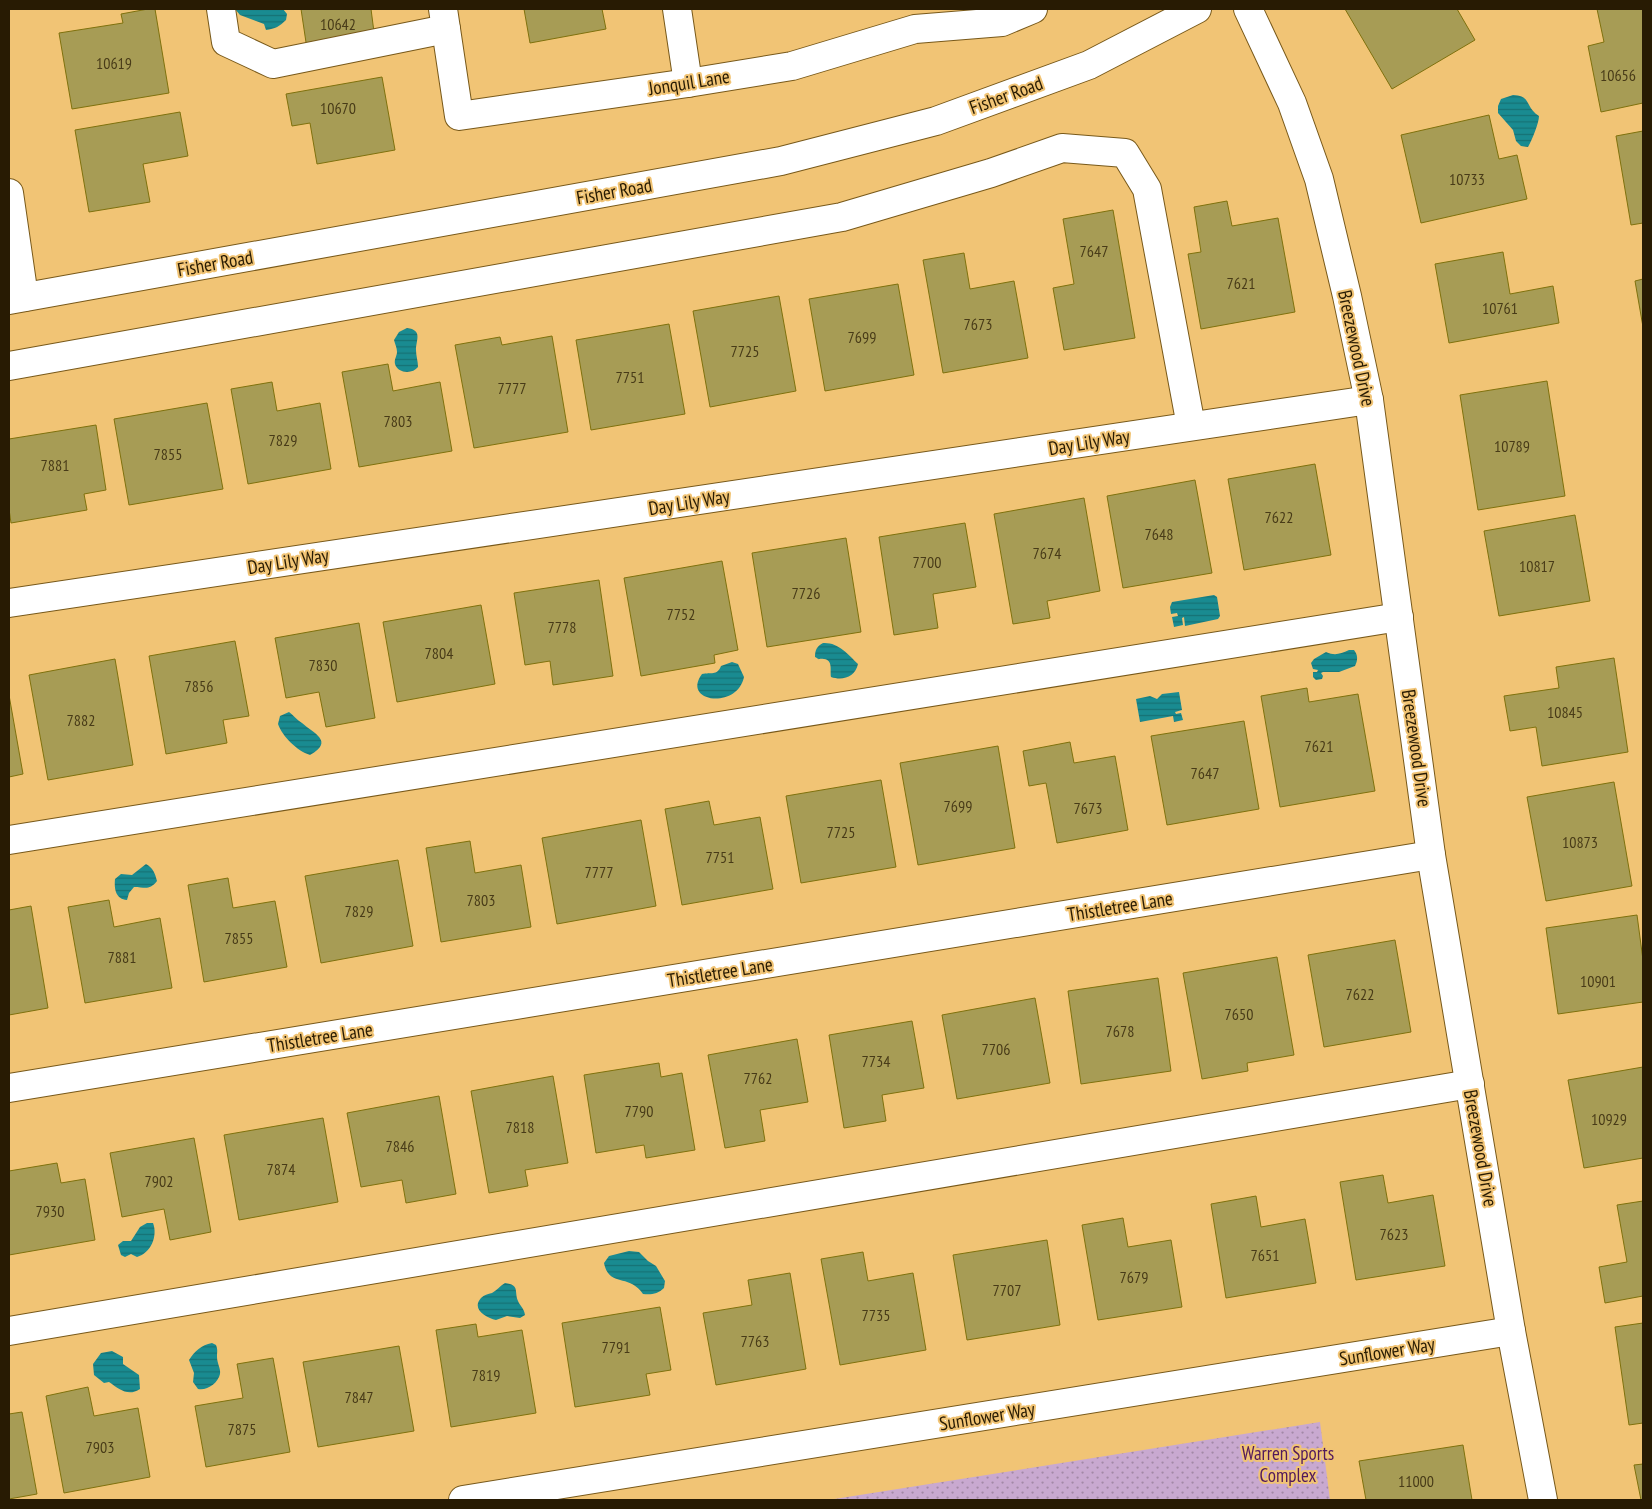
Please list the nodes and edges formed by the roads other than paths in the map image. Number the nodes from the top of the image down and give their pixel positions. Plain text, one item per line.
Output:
1 (220, 9) edge
2 (677, 9) edge
3 (1033, 9) edge
4 (1197, 9) edge
5 (1248, 9) edge
6 (444, 19) edge
7 (914, 19) edge
8 (688, 83) junction
9 (9, 193) edge
10 (17, 298) edge
11 (9, 366) edge
12 (1369, 400) junction
13 (1191, 426) junction
14 (9, 603) edge
15 (1399, 617) junction
16 (9, 840) edge
17 (1431, 855) junction
18 (1470, 1084) junction
19 (9, 1088) edge
20 (9, 1330) edge
21 (1512, 1331) junction
22 (463, 1500) edge
23 (1543, 1500) edge

1 - 6 street
2 - 8 street
3 - 7 street, Jonquil Lane
4 - 10 street, Fisher Road
5 - 12 street, Breezewood Drive
6 - 8 street, Jonquil Lane
7 - 8 street, Jonquil Lane
9 - 10 street
11 - 13 street
12 - 13 street, Day Lily Way
12 - 15 street, Breezewood Drive
13 - 14 street, Day Lily Way
15 - 16 street
15 - 17 street, Breezewood Drive
17 - 18 street, Breezewood Drive
17 - 19 street, Thistletree Lane
18 - 20 street
18 - 21 street, Breezewood Drive
21 - 22 street, Sunflower Way
21 - 23 street, Breezewood Drive

